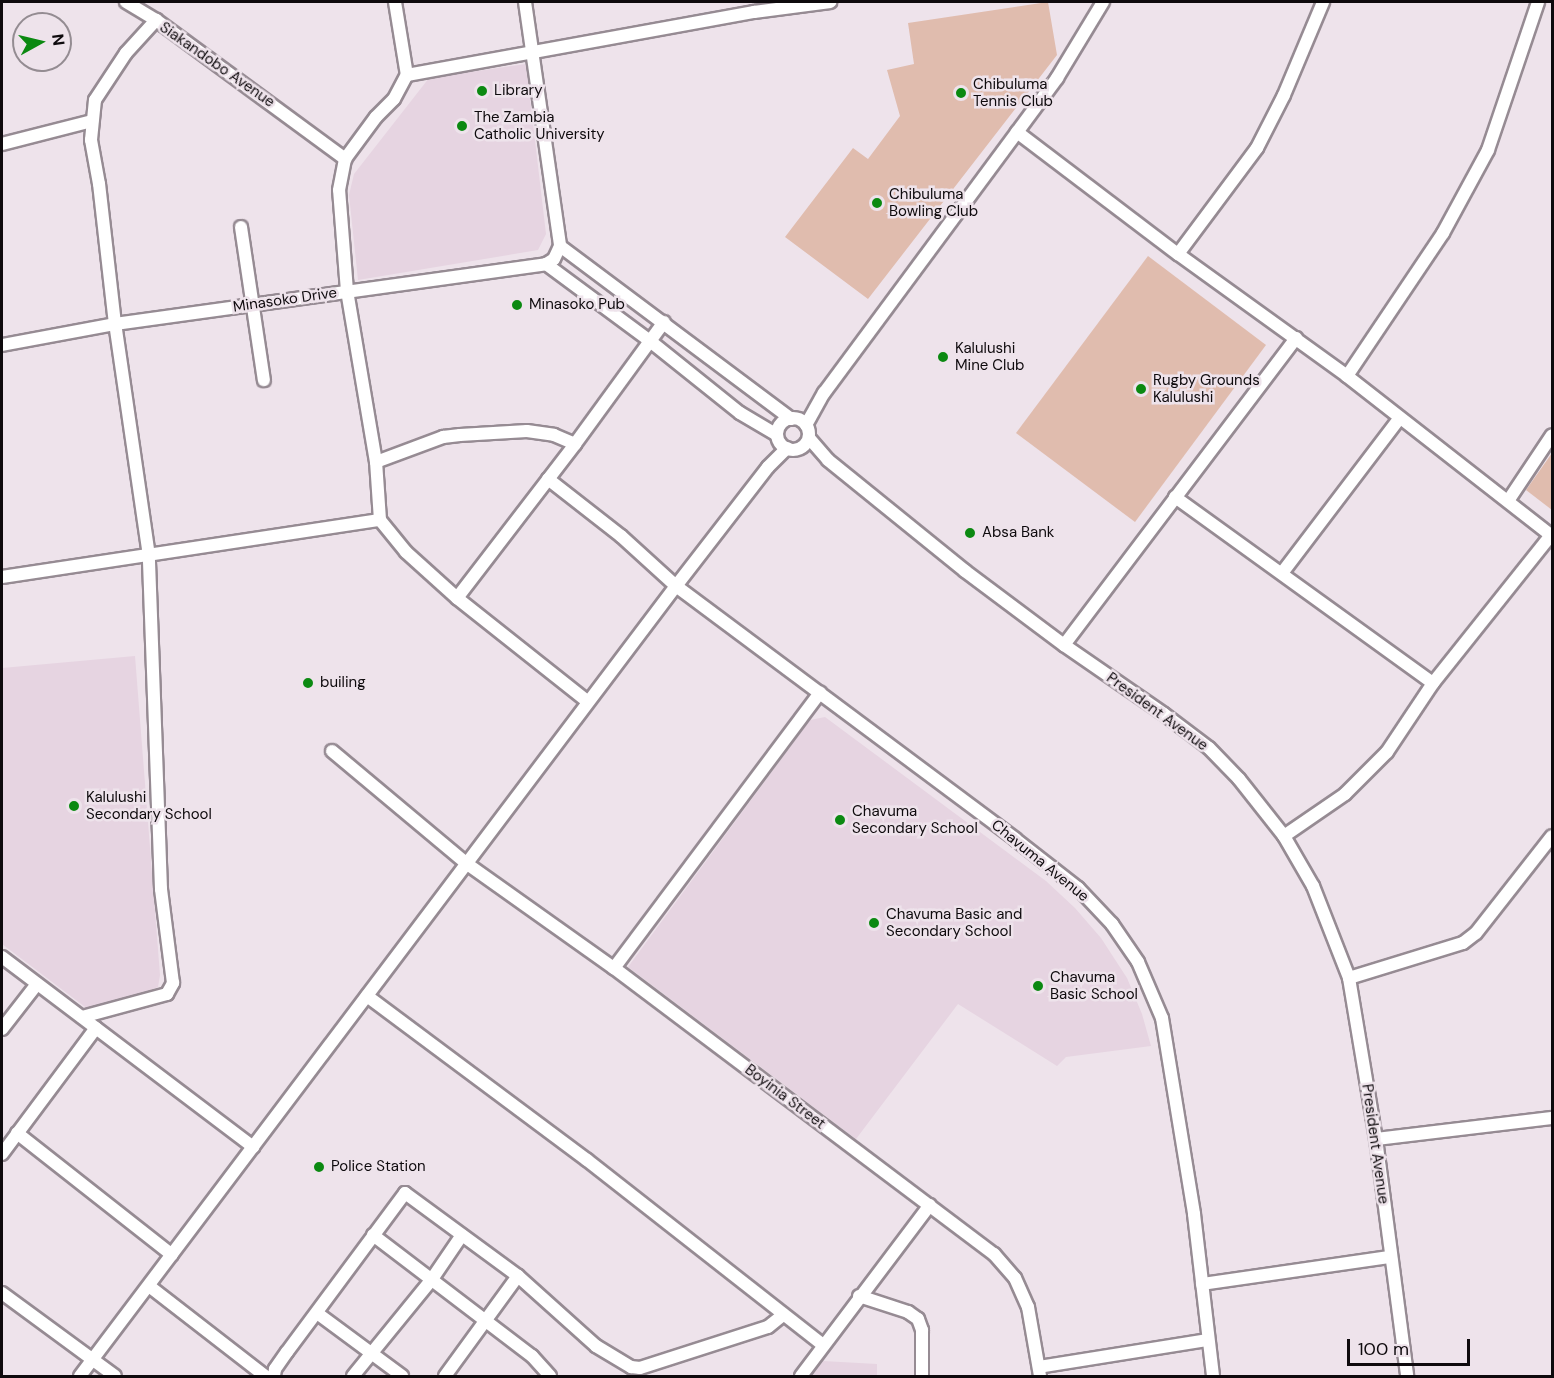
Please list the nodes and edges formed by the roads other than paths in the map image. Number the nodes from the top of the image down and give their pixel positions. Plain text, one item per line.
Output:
1 (126, 2) edge
2 (395, 2) edge
3 (525, 2) edge
4 (830, 2) edge
5 (1104, 2) edge
6 (1323, 2) edge
7 (1538, 2) edge
8 (753, 7) edge
9 (156, 20) junction
10 (533, 51) junction
11 (407, 75) junction
12 (92, 121) junction
13 (1017, 132) junction
14 (2, 144) edge
15 (345, 159) junction
16 (242, 227) dead end
17 (560, 246) junction
18 (1178, 254) junction
19 (546, 264) junction
20 (347, 291) junction
21 (251, 304) junction
22 (664, 322) junction
23 (115, 324) junction
24 (1296, 338) junction
25 (650, 341) junction
26 (2, 345) edge
27 (1347, 376) junction
28 (264, 380) dead end
29 (1399, 419) junction
30 (799, 421) junction
31 (1552, 435) edge
32 (809, 438) junction
33 (575, 444) junction
34 (785, 444) junction
35 (828, 460) junction
36 (376, 462) junction
37 (548, 479) junction
38 (1175, 496) junction
39 (1508, 501) junction
40 (380, 520) junction
41 (1552, 536) edge
42 (149, 556) junction
43 (1282, 573) junction
44 (2, 577) edge
45 (676, 586) junction
46 (457, 598) junction
47 (1064, 645) junction
48 (1433, 683) junction
49 (820, 693) junction
50 (588, 702) junction
51 (332, 751) dead end
52 (1284, 836) junction
53 (1552, 836) edge
54 (466, 862) junction
55 (2, 957) edge
56 (614, 969) junction
57 (1349, 978) junction
58 (37, 984) junction
59 (367, 996) junction
60 (82, 1017) junction
61 (96, 1028) junction
62 (2, 1029) edge
63 (1552, 1118) edge
64 (17, 1133) junction
65 (1376, 1139) junction
66 (253, 1147) junction
67 (2, 1154) edge
68 (930, 1205) junction
69 (372, 1235) junction
70 (462, 1235) junction
71 (172, 1255) junction
72 (1390, 1257) junction
73 (518, 1276) junction
74 (432, 1279) junction
75 (1202, 1284) junction
76 (148, 1286) junction
77 (2, 1293) edge
78 (859, 1296) junction
79 (317, 1313) junction
80 (783, 1315) junction
81 (487, 1320) junction
82 (1207, 1340) junction
83 (823, 1346) junction
84 (371, 1354) junction
85 (92, 1361) junction
86 (280, 1362) junction
87 (246, 1363) junction
88 (1039, 1372) edge
89 (80, 1377) edge
90 (115, 1377) edge
91 (265, 1377) edge
92 (274, 1377) edge
93 (353, 1377) edge
94 (402, 1377) edge
95 (445, 1377) edge
96 (550, 1377) edge
97 (801, 1377) edge
98 (922, 1377) edge
99 (1213, 1377) edge
100 (1407, 1377) edge

1 - 9 street
2 - 11 street
3 - 10 street
4 - 8 street
5 - 13 street
6 - 18 street
7 - 27 street
8 - 10 street
9 - 12 street, Siakandobo Avenue
9 - 15 street, Siakandobo Avenue
10 - 11 street
10 - 17 street
11 - 15 street
12 - 14 street
12 - 23 street, Siakandobo Avenue
13 - 18 street
13 - 30 street
15 - 20 street
16 - 21 street
17 - 19 street
17 - 22 street
18 - 24 street
19 - 20 street, Minasoko Drive
19 - 25 street, President Avenue
20 - 21 street, Minasoko Drive
20 - 36 street
21 - 23 street, Minasoko Drive
21 - 28 street
22 - 25 street
22 - 30 street
23 - 26 street, Minasoko Drive
23 - 42 street, Siakandobo Avenue
24 - 27 street
24 - 38 street
25 - 33 street
25 - 34 street, President Avenue
27 - 29 street
29 - 39 street
29 - 43 street
30 - 32 street
30 - 34 street
31 - 39 street
32 - 34 street
32 - 35 street, President Avenue
33 - 36 street
33 - 37 street
34 - 35 street, President Avenue
34 - 45 street
35 - 47 street, President Avenue
36 - 40 street
37 - 45 street, Chavuma Avenue
37 - 46 street
38 - 43 street
38 - 47 street
39 - 41 street
40 - 42 street
40 - 46 street
41 - 48 street
42 - 44 street
42 - 60 street, Siakandobo Avenue
43 - 48 street
45 - 49 street, Chavuma Avenue
45 - 50 street
46 - 50 street
47 - 52 street, President Avenue
48 - 52 street
49 - 56 street
49 - 75 street, Chavuma Avenue
50 - 54 street
51 - 54 street, Boyinia Street
52 - 57 street, President Avenue
53 - 57 street
54 - 56 street, Boyinia Street
54 - 59 street
55 - 58 street
56 - 68 street, Boyinia Street
57 - 65 street, President Avenue
58 - 60 street
58 - 62 street
59 - 66 street
59 - 80 street
60 - 61 street
61 - 64 street
61 - 66 street
63 - 65 street
64 - 67 street
64 - 71 street
65 - 72 street, President Avenue
66 - 71 street
68 - 78 street
68 - 88 street, Boyinia Street
69 - 70 street
69 - 74 street
69 - 79 street
70 - 73 street
70 - 74 street
71 - 76 street
72 - 75 street
72 - 100 street, President Avenue
73 - 80 street
73 - 81 street
74 - 81 street
74 - 84 street
75 - 82 street, Chavuma Avenue
76 - 85 street
76 - 87 street
77 - 85 street
78 - 83 street
78 - 98 street
79 - 84 street
79 - 86 street
80 - 83 street
81 - 95 street
81 - 96 street
82 - 88 street
82 - 99 street, Chavuma Avenue
83 - 97 street
84 - 93 street
84 - 94 street
85 - 89 street
85 - 90 street
86 - 87 street
86 - 92 street
87 - 91 street

